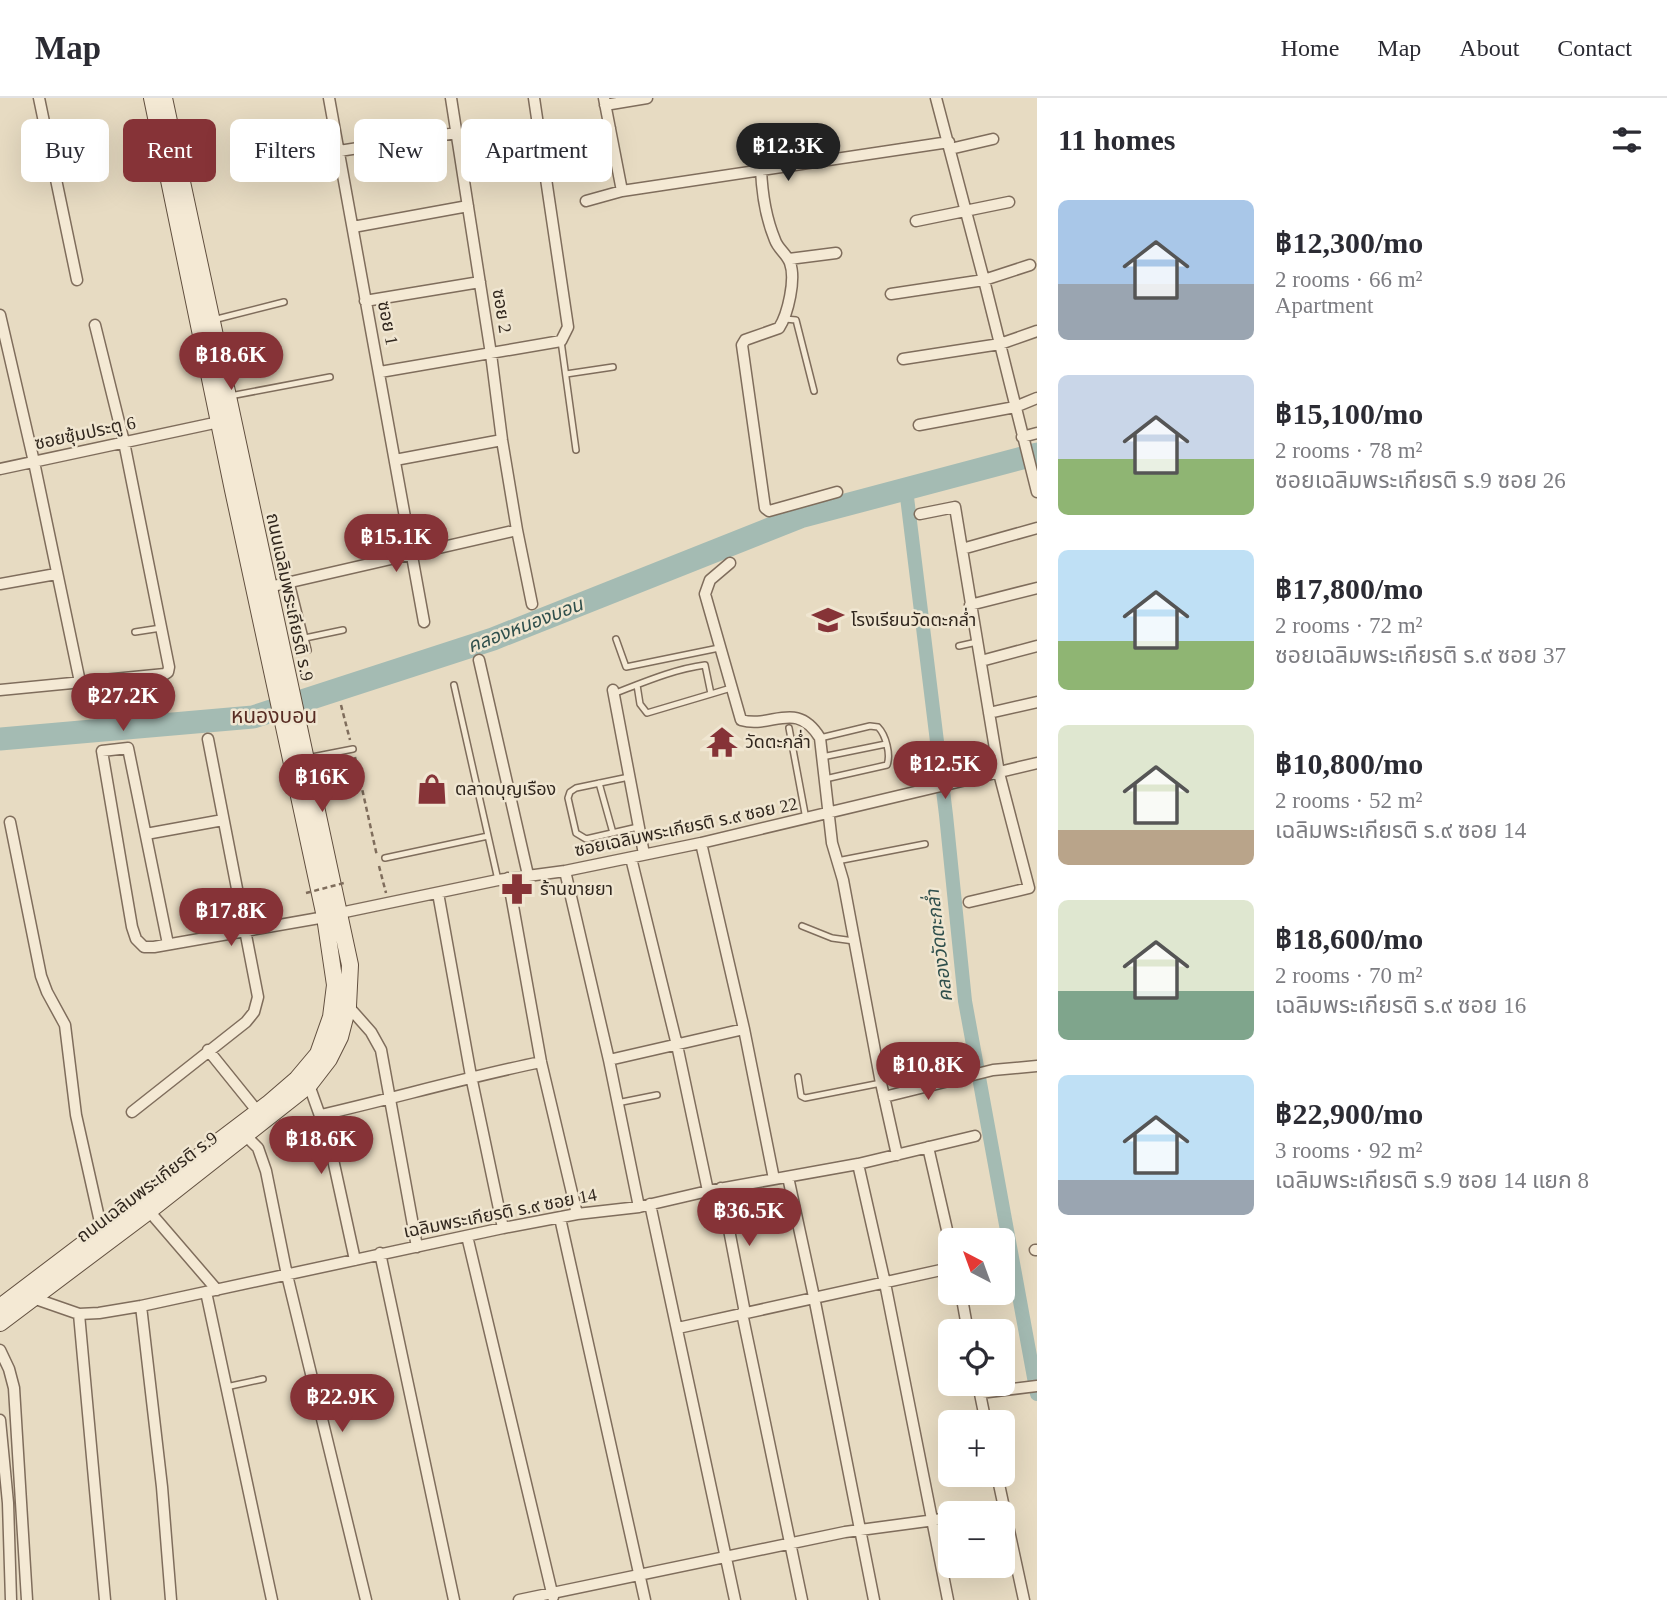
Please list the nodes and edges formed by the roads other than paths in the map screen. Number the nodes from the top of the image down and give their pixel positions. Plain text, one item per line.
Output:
1 (39, 98) edge
2 (152, 98) edge
3 (164, 98) edge
4 (329, 98) edge
5 (451, 98) edge
6 (534, 98) edge
7 (647, 98) edge
8 (936, 98) edge
9 (604, 101) edge
10 (333, 119) edge
11 (608, 119) edge
12 (456, 133) junction
13 (612, 138) edge
14 (993, 139) dead end
15 (950, 146) junction
16 (340, 151) edge
17 (340, 156) edge
18 (761, 169) junction
19 (622, 191) junction
20 (586, 201) dead end
21 (1009, 202) dead end
22 (468, 206) junction
23 (967, 212) junction
24 (916, 221) dead end
25 (353, 227) junction
26 (836, 253) dead end
27 (789, 259) junction
28 (1030, 265) dead end
29 (985, 279) junction
30 (77, 281) dead end
31 (480, 282) junction
32 (891, 294) dead end
33 (365, 301) junction
34 (284, 302) dead end
35 (0, 315) edge
36 (785, 319) junction
37 (213, 320) junction
38 (95, 325) dead end
39 (1037, 331) edge
40 (561, 341) junction
41 (1000, 344) junction
42 (491, 354) junction
43 (904, 359) dead end
44 (613, 367) dead end
45 (380, 372) junction
46 (566, 374) junction
47 (330, 377) dead end
48 (814, 391) dead end
49 (229, 396) junction
50 (1037, 398) edge
51 (1015, 407) junction
52 (219, 422) junction
53 (919, 425) dead end
54 (1037, 433) edge
55 (502, 440) junction
56 (1023, 440) junction
57 (124, 442) junction
58 (576, 450) dead end
59 (395, 460) junction
60 (34, 461) junction
61 (0, 469) edge
62 (837, 492) dead end
63 (1037, 492) edge
64 (920, 514) dead end
65 (1037, 528) edge
66 (517, 530) junction
67 (962, 549) junction
68 (412, 554) junction
69 (730, 563) dead end
70 (56, 573) junction
71 (290, 582) junction
72 (0, 584) edge
73 (269, 587) junction
74 (1037, 588) edge
75 (532, 604) dead end
76 (970, 605) junction
77 (424, 622) dead end
78 (162, 628) junction
79 (343, 630) dead end
80 (135, 632) dead end
81 (305, 638) junction
82 (616, 639) dead end
83 (977, 642) junction
84 (959, 646) dead end
85 (1037, 646) edge
86 (722, 647) junction
87 (309, 650) dead end
88 (480, 660) dead end
89 (726, 660) junction
90 (981, 661) junction
91 (705, 665) junction
92 (80, 682) junction
93 (454, 685) dead end
94 (637, 685) junction
95 (732, 688) junction
96 (0, 690) edge
97 (613, 692) joint
98 (711, 694) junction
99 (1037, 702) edge
100 (989, 713) junction
101 (289, 716) junction
102 (789, 729) dead end
103 (820, 738) junction
104 (208, 739) dead end
105 (886, 744) junction
106 (353, 748) road end
107 (822, 757) junction
108 (307, 758) junction
109 (1037, 763) edge
110 (999, 773) junction
111 (630, 777) junction
112 (824, 779) junction
113 (599, 783) junction
114 (828, 814) junction
115 (806, 819) junction
116 (223, 820) junction
117 (10, 822) dead end
118 (641, 827) junction
119 (613, 833) junction
120 (146, 834) junction
121 (488, 836) junction
122 (701, 843) junction
123 (925, 844) dead end
124 (644, 854) junction
125 (385, 858) dead end
126 (631, 858) junction
127 (837, 861) junction
128 (565, 871) junction
129 (528, 875) junction
130 (1032, 878) edge
131 (503, 879) junction
132 (438, 893) junction
133 (969, 902) dead end
134 (333, 915) junction
135 (802, 926) dead end
136 (244, 931) junction
137 (854, 941) junction
138 (168, 944) junction
139 (348, 1006) junction
140 (744, 1028) junction
141 (677, 1045) junction
142 (208, 1051) junction
143 (609, 1060) junction
144 (541, 1062) junction
145 (1037, 1066) edge
146 (471, 1076) junction
147 (798, 1077) dead end
148 (881, 1083) junction
149 (309, 1085) junction
150 (657, 1095) dead end
151 (884, 1097) junction
152 (391, 1099) junction
153 (618, 1102) junction
154 (132, 1112) dead end
155 (258, 1112) junction
156 (321, 1115) junction
157 (246, 1136) junction
158 (975, 1136) dead end
159 (928, 1147) junction
160 (897, 1154) junction
161 (858, 1164) junction
162 (788, 1177) junction
163 (774, 1179) junction
164 (721, 1188) junction
165 (708, 1191) junction
166 (644, 1206) junction
167 (149, 1211) junction
168 (577, 1214) junction
169 (560, 1218) junction
170 (503, 1228) junction
171 (947, 1228) edge
172 (102, 1231) junction
173 (467, 1236) junction
174 (417, 1247) junction
175 (380, 1253) junction
176 (355, 1260) junction
177 (938, 1271) edge
178 (287, 1275) junction
179 (886, 1283) junction
180 (211, 1291) junction
181 (33, 1297) junction
182 (814, 1297) junction
183 (141, 1306) junction
184 (0, 1307) edge
185 (744, 1313) junction
186 (79, 1314) junction
187 (0, 1323) edge
188 (678, 1328) junction
189 (0, 1350) edge
190 (263, 1379) dead end
191 (6, 1380) edge
192 (1037, 1386) edge
193 (226, 1387) junction
194 (1015, 1387) edge
195 (0, 1420) edge
196 (14, 1503) junction
197 (938, 1519) edge
198 (931, 1520) junction
199 (860, 1530) junction
200 (789, 1544) junction
201 (727, 1557) junction
202 (1015, 1561) edge
203 (638, 1575) junction
204 (553, 1597) edge
205 (11, 1600) edge
206 (27, 1600) edge
207 (105, 1600) edge
208 (171, 1600) edge
209 (272, 1600) edge
210 (366, 1600) edge
211 (454, 1600) edge
212 (519, 1600) edge
213 (645, 1600) edge
214 (735, 1600) edge
215 (802, 1600) edge
216 (874, 1600) edge
217 (948, 1600) edge
218 (1024, 1600) edge

1 - 30 street
2 - 52 main road, ถนนเฉลิมพระเกียรติ ร.9
3 - 37 main road, ถนนเฉลิมพระเกียรติ ร.9
4 - 10 street, ซอย 1
5 - 12 street, ซอย 2
6 - 40 street
7 - 9 street
8 - 15 street
9 - 11 street
12 - 16 street
12 - 22 street, ซอย 2
13 - 19 street
14 - 15 street
15 - 18 street
15 - 23 street
17 - 25 street, ซอย 1
18 - 19 street
18 - 27 street
19 - 20 street
21 - 23 street
22 - 25 street
22 - 31 street, ซอย 2
23 - 24 street
23 - 29 street
25 - 33 street, ซอย 1
26 - 27 street
27 - 36 street
28 - 29 street
29 - 32 street
29 - 41 street
31 - 33 street
31 - 42 street, ซอย 2
33 - 45 street, ซอย 1
34 - 37 lane
35 - 60 street
36 - 48 lane
36 - 62 street
37 - 49 main road, ถนนเฉลิมพระเกียรติ ร.9
38 - 57 street
39 - 41 street
40 - 42 street
40 - 46 lane
41 - 43 street
41 - 51 street
42 - 45 street
42 - 55 street, ซอย 2
44 - 46 lane
45 - 59 street, ซอย 1
46 - 58 lane
47 - 49 lane
49 - 73 main road, ถนนเฉลิมพระเกียรติ ร.9
50 - 51 street
51 - 53 street
51 - 56 street
52 - 57 street, ซอยซุ้มประตู 6
52 - 101 main road, ถนนเฉลิมพระเกียรติ ร.9
54 - 56 street
55 - 59 street
55 - 66 street, ซอย 2
56 - 63 street
57 - 60 street, ซอยซุ้มประตู 6
57 - 78 street
59 - 68 street, ซอย 1
60 - 61 street, ซอยซุ้มประตู 6
60 - 70 street
64 - 67 street
65 - 67 street
66 - 68 street
66 - 75 street, ซอย 2
67 - 76 street
68 - 71 street
68 - 77 street, ซอย 1
69 - 86 street
70 - 72 street
70 - 92 street
71 - 73 street
71 - 81 lane
73 - 101 main road, ถนนเฉลิมพระเกียรติ ร.9
74 - 76 street
76 - 83 street
78 - 80 lane
78 - 92 street
79 - 81 lane
81 - 87 lane
82 - 86 lane
83 - 84 lane
83 - 90 street
85 - 90 street
86 - 89 street
88 - 129 street
89 - 91 lane
89 - 95 street
90 - 100 street
91 - 94 lane
91 - 98 lane
92 - 96 street
93 - 121 lane
94 - 97 lane
94 - 98 lane
95 - 98 lane
95 - 103 street
97 - 111 street
99 - 100 street
100 - 110 street
101 - 108 main road, ถนนเฉลิมพระเกียรติ ร.9
101 - 134 main road, ถนนเฉลิมพระเกียรติ ร.9
102 - 115 lane
103 - 105 lane
103 - 107 street
104 - 116 street
105 - 107 lane
105 - 112 lane
106 - 108 lane
107 - 112 street
108 - 134 main road, ถนนเฉลิมพระเกียรติ ร.9
109 - 110 street, ซอยเฉลิมพระเกียรติ ร.๙ ซอย 22
110 - 114 street, ซอยเฉลิมพระเกียรติ ร.๙ ซอย 22
110 - 130 street
111 - 113 lane
111 - 118 street
112 - 114 street
113 - 119 lane
113 - 119 lane
114 - 115 street, ซอยเฉลิมพระเกียรติ ร.๙ ซอย 22
114 - 127 street
115 - 122 street, ซอยเฉลิมพระเกียรติ ร.๙ ซอย 22
116 - 120 street
116 - 136 street
117 - 172 street
118 - 119 lane
118 - 124 street
120 - 138 street
120 - 138 street, ซอยเฉลิมพระเกียรติ ร.๙ ซอย 22
121 - 125 lane
121 - 131 lane
122 - 124 street, ซอยเฉลิมพระเกียรติ ร.๙ ซอย 22
122 - 140 street
123 - 127 lane
124 - 126 street, ซอยเฉลิมพระเกียรติ ร.๙ ซอย 22
126 - 128 street, ซอยเฉลิมพระเกียรติ ร.๙ ซอย 22
126 - 141 street
127 - 137 street
128 - 129 street, ซอยเฉลิมพระเกียรติ ร.๙ ซอย 22
128 - 143 street
129 - 131 street, ซอยเฉลิมพระเกียรติ ร.๙ ซอย 22
130 - 133 street
131 - 132 street, ซอยเฉลิมพระเกียรติ ร.๙ ซอย 22
131 - 144 street
132 - 134 street, ซอยเฉลิมพระเกียรติ ร.๙ ซอย 22
132 - 146 street
134 - 136 street, ซอยเฉลิมพระเกียรติ ร.๙ ซอย 22
134 - 139 main road, ถนนเฉลิมพระเกียรติ ร.9
134 - 155 main road, ถนนเฉลิมพระเกียรติ ร.9
135 - 137 lane
136 - 138 street, ซอยเฉลิมพระเกียรติ ร.๙ ซอย 22
136 - 142 street
137 - 148 street
139 - 149 main road, ถนนเฉลิมพระเกียรติ ร.9
139 - 152 street
140 - 141 street
140 - 163 street
141 - 143 street
141 - 165 street
142 - 154 street
142 - 155 street
143 - 153 street
144 - 146 street
144 - 168 street
145 - 151 street
146 - 152 street
146 - 170 street
147 - 148 lane
148 - 151 street
149 - 156 street
149 - 157 main road, ถนนเฉลิมพระเกียรติ ร.9
150 - 153 lane
151 - 160 street
152 - 156 street
152 - 174 street
153 - 166 street
155 - 172 main road, ถนนเฉลิมพระเกียรติ ร.9
156 - 176 street
157 - 167 main road, ถนนเฉลิมพระเกียรติ ร.9
157 - 178 street
158 - 159 street, เฉลิมพระเกียรติ ร.๙ ซอย 14
159 - 160 street, เฉลิมพระเกียรติ ร.๙ ซอย 14
159 - 171 street
160 - 161 street, เฉลิมพระเกียรติ ร.๙ ซอย 14
161 - 162 street, เฉลิมพระเกียรติ ร.๙ ซอย 14
161 - 179 street
162 - 163 street, เฉลิมพระเกียรติ ร.๙ ซอย 14
162 - 182 street
163 - 164 street, เฉลิมพระเกียรติ ร.๙ ซอย 14
164 - 165 street, เฉลิมพระเกียรติ ร.๙ ซอย 14
164 - 185 street
165 - 166 street, เฉลิมพระเกียรติ ร.๙ ซอย 14
166 - 168 street, เฉลิมพระเกียรติ ร.๙ ซอย 14
166 - 188 street
167 - 180 street
167 - 181 main road, ถนนเฉลิมพระเกียรติ ร.9
168 - 169 street, เฉลิมพระเกียรติ ร.๙ ซอย 14
169 - 170 street, เฉลิมพระเกียรติ ร.๙ ซอย 14
169 - 203 street
170 - 173 street, เฉลิมพระเกียรติ ร.๙ ซอย 14
172 - 184 main road, ถนนเฉลิมพระเกียรติ ร.9
173 - 174 street, เฉลิมพระเกียรติ ร.๙ ซอย 14
173 - 204 street
174 - 175 street, เฉลิมพระเกียรติ ร.๙ ซอย 14
175 - 176 street, เฉลิมพระเกียรติ ร.๙ ซอย 14
175 - 211 street
176 - 178 street, เฉลิมพระเกียรติ ร.๙ ซอย 14
177 - 179 street
178 - 180 street, เฉลิมพระเกียรติ ร.๙ ซอย 14
178 - 210 street
179 - 182 street
179 - 198 street
180 - 183 street, เฉลิมพระเกียรติ ร.๙ ซอย 14
180 - 193 street
181 - 186 street, เฉลิมพระเกียรติ ร.๙ ซอย 14
181 - 187 main road, ถนนเฉลิมพระเกียรติ ร.9
182 - 185 street
182 - 199 street
183 - 186 street, เฉลิมพระเกียรติ ร.๙ ซอย 14
183 - 208 street
185 - 188 street
185 - 200 street
186 - 207 street
188 - 201 street
189 - 191 street
190 - 193 lane
191 - 196 street
192 - 194 street
193 - 209 street
195 - 196 street
196 - 205 street
196 - 206 street
197 - 198 street
198 - 199 street
198 - 217 street
199 - 200 street
199 - 216 street
200 - 201 street
200 - 215 street
201 - 203 street
201 - 214 street
202 - 218 street
203 - 204 street
203 - 213 street
204 - 212 street

